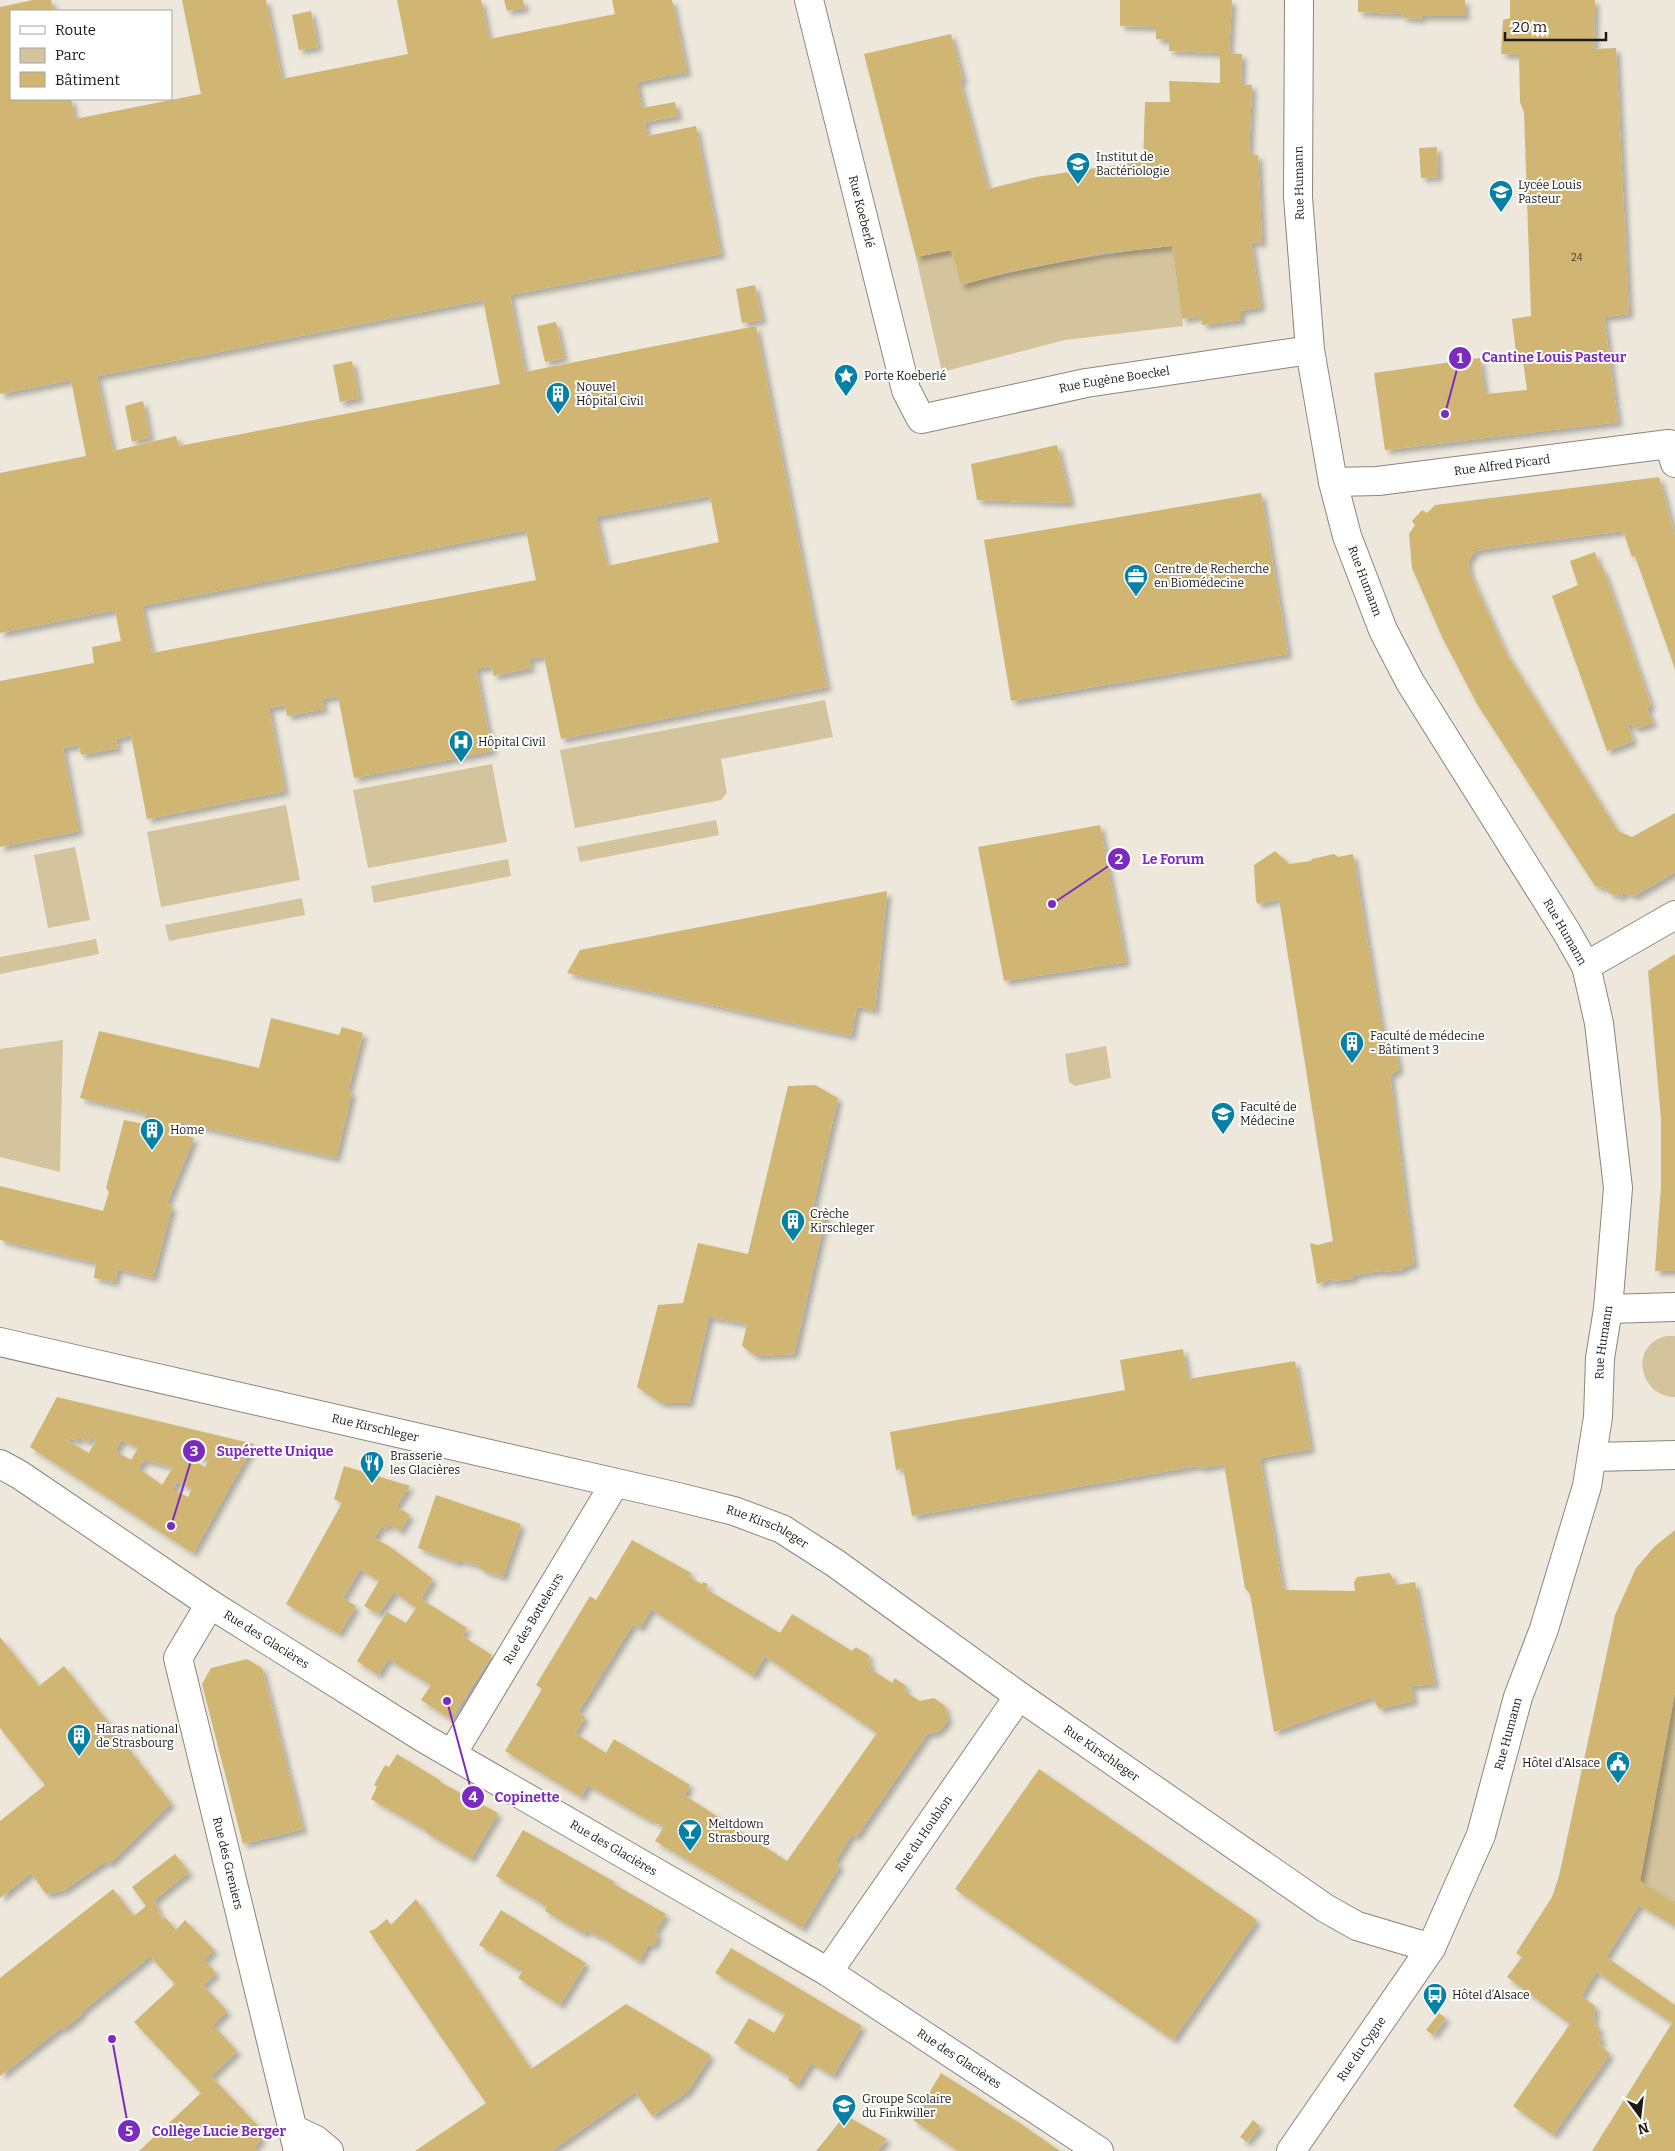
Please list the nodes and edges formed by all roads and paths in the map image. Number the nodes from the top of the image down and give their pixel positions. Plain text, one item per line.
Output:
1 (809, 0) edge
2 (1299, 0) edge
3 (1310, 350) junction
4 (921, 419) joint
5 (1672, 453) edge
6 (1334, 482) junction
7 (1675, 916) edge
8 (1586, 966) junction
9 (1675, 1307) edge
10 (1608, 1309) junction
11 (0, 1342) edge
12 (1675, 1455) edge
13 (1593, 1457) junction
14 (0, 1464) edge
15 (615, 1483) junction
16 (210, 1604) junction
17 (1019, 1696) junction
18 (452, 1754) junction
19 (1431, 1948) junction
20 (828, 1972) junction
21 (295, 2140) edge
22 (329, 2151) edge
23 (1099, 2151) edge
24 (1291, 2151) edge

1 - 4 street, Rue Koeberlé
2 - 3 street, Rue Humann
3 - 4 street, Rue Eugène Boeckel
3 - 6 street, Rue Humann
5 - 6 street, Rue Alfred Picard
6 - 8 street, Rue Humann
7 - 8 street
8 - 10 street, Rue Humann
9 - 10 street
10 - 13 street, Rue Humann
11 - 15 street, Rue Kirschleger
12 - 13 street
13 - 19 street, Rue Humann
14 - 16 street, Rue des Glacières
15 - 17 street, Rue Kirschleger
15 - 18 street, Rue des Botteleurs
16 - 18 street, Rue des Glacières
16 - 21 street, Rue des Greniers
17 - 19 street, Rue Kirschleger
17 - 20 street, Rue du Houblon
18 - 20 street, Rue des Glacières
19 - 24 street, Rue du Cygne
20 - 23 street, Rue des Glacières
21 - 22 street

